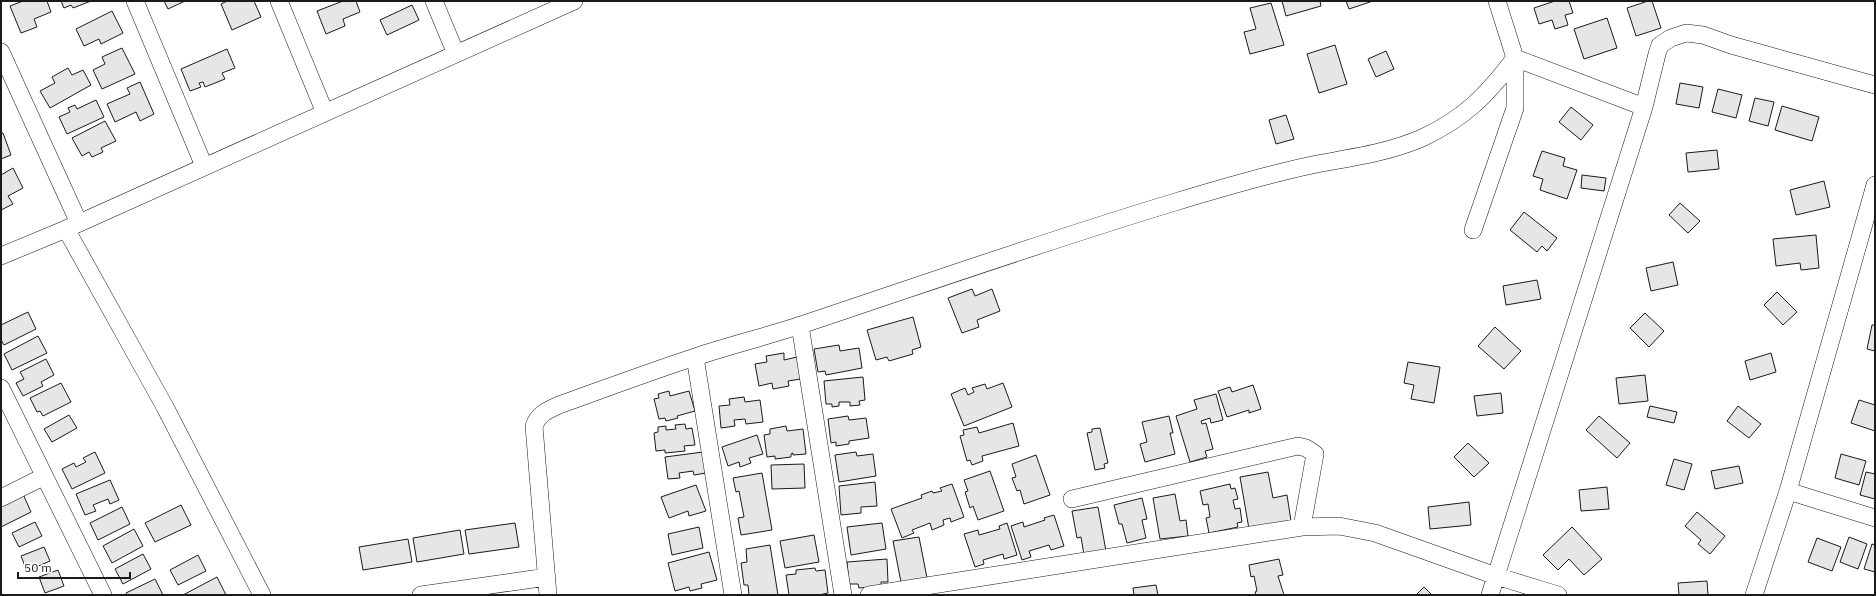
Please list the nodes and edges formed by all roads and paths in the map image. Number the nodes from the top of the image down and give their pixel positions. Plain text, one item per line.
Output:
1 (135, 1) edge
2 (279, 1) edge
3 (434, 1) edge
4 (574, 1) edge
5 (1497, 1) edge
6 (1, 52) edge
7 (456, 54) junction
8 (1515, 58) junction
9 (1875, 85) edge
10 (1644, 107) junction
11 (325, 113) junction
12 (204, 166) junction
13 (1875, 185) edge
14 (73, 226) junction
15 (1473, 230) dead end
16 (1, 256) edge
17 (800, 325) junction
18 (695, 357) junction
19 (1, 388) edge
20 (43, 477) junction
21 (1788, 491) junction
22 (1, 498) edge
23 (1072, 499) dead end
24 (1875, 518) edge
25 (1302, 527) junction
26 (1496, 576) junction
27 (547, 577) junction
28 (103, 595) edge
29 (262, 595) edge
30 (421, 595) edge
31 (548, 595) edge
32 (733, 595) edge
33 (843, 595) edge
34 (869, 595) edge
35 (1490, 595) edge
36 (1558, 595) edge
37 (1754, 595) edge

1 - 12 street
2 - 11 street
3 - 7 street
4 - 7 street
5 - 8 street
6 - 14 street
7 - 11 street
8 - 10 street
8 - 15 street
8 - 17 street
9 - 10 street
10 - 26 street
11 - 12 street
12 - 14 street
13 - 21 street
14 - 16 street
14 - 29 street
17 - 18 street
17 - 33 street
18 - 27 street
18 - 32 street
19 - 20 street
20 - 22 street
20 - 28 street
21 - 24 street
21 - 37 street
23 - 25 street
25 - 26 street
25 - 34 street
26 - 35 street
26 - 36 street
27 - 30 street
27 - 31 street

